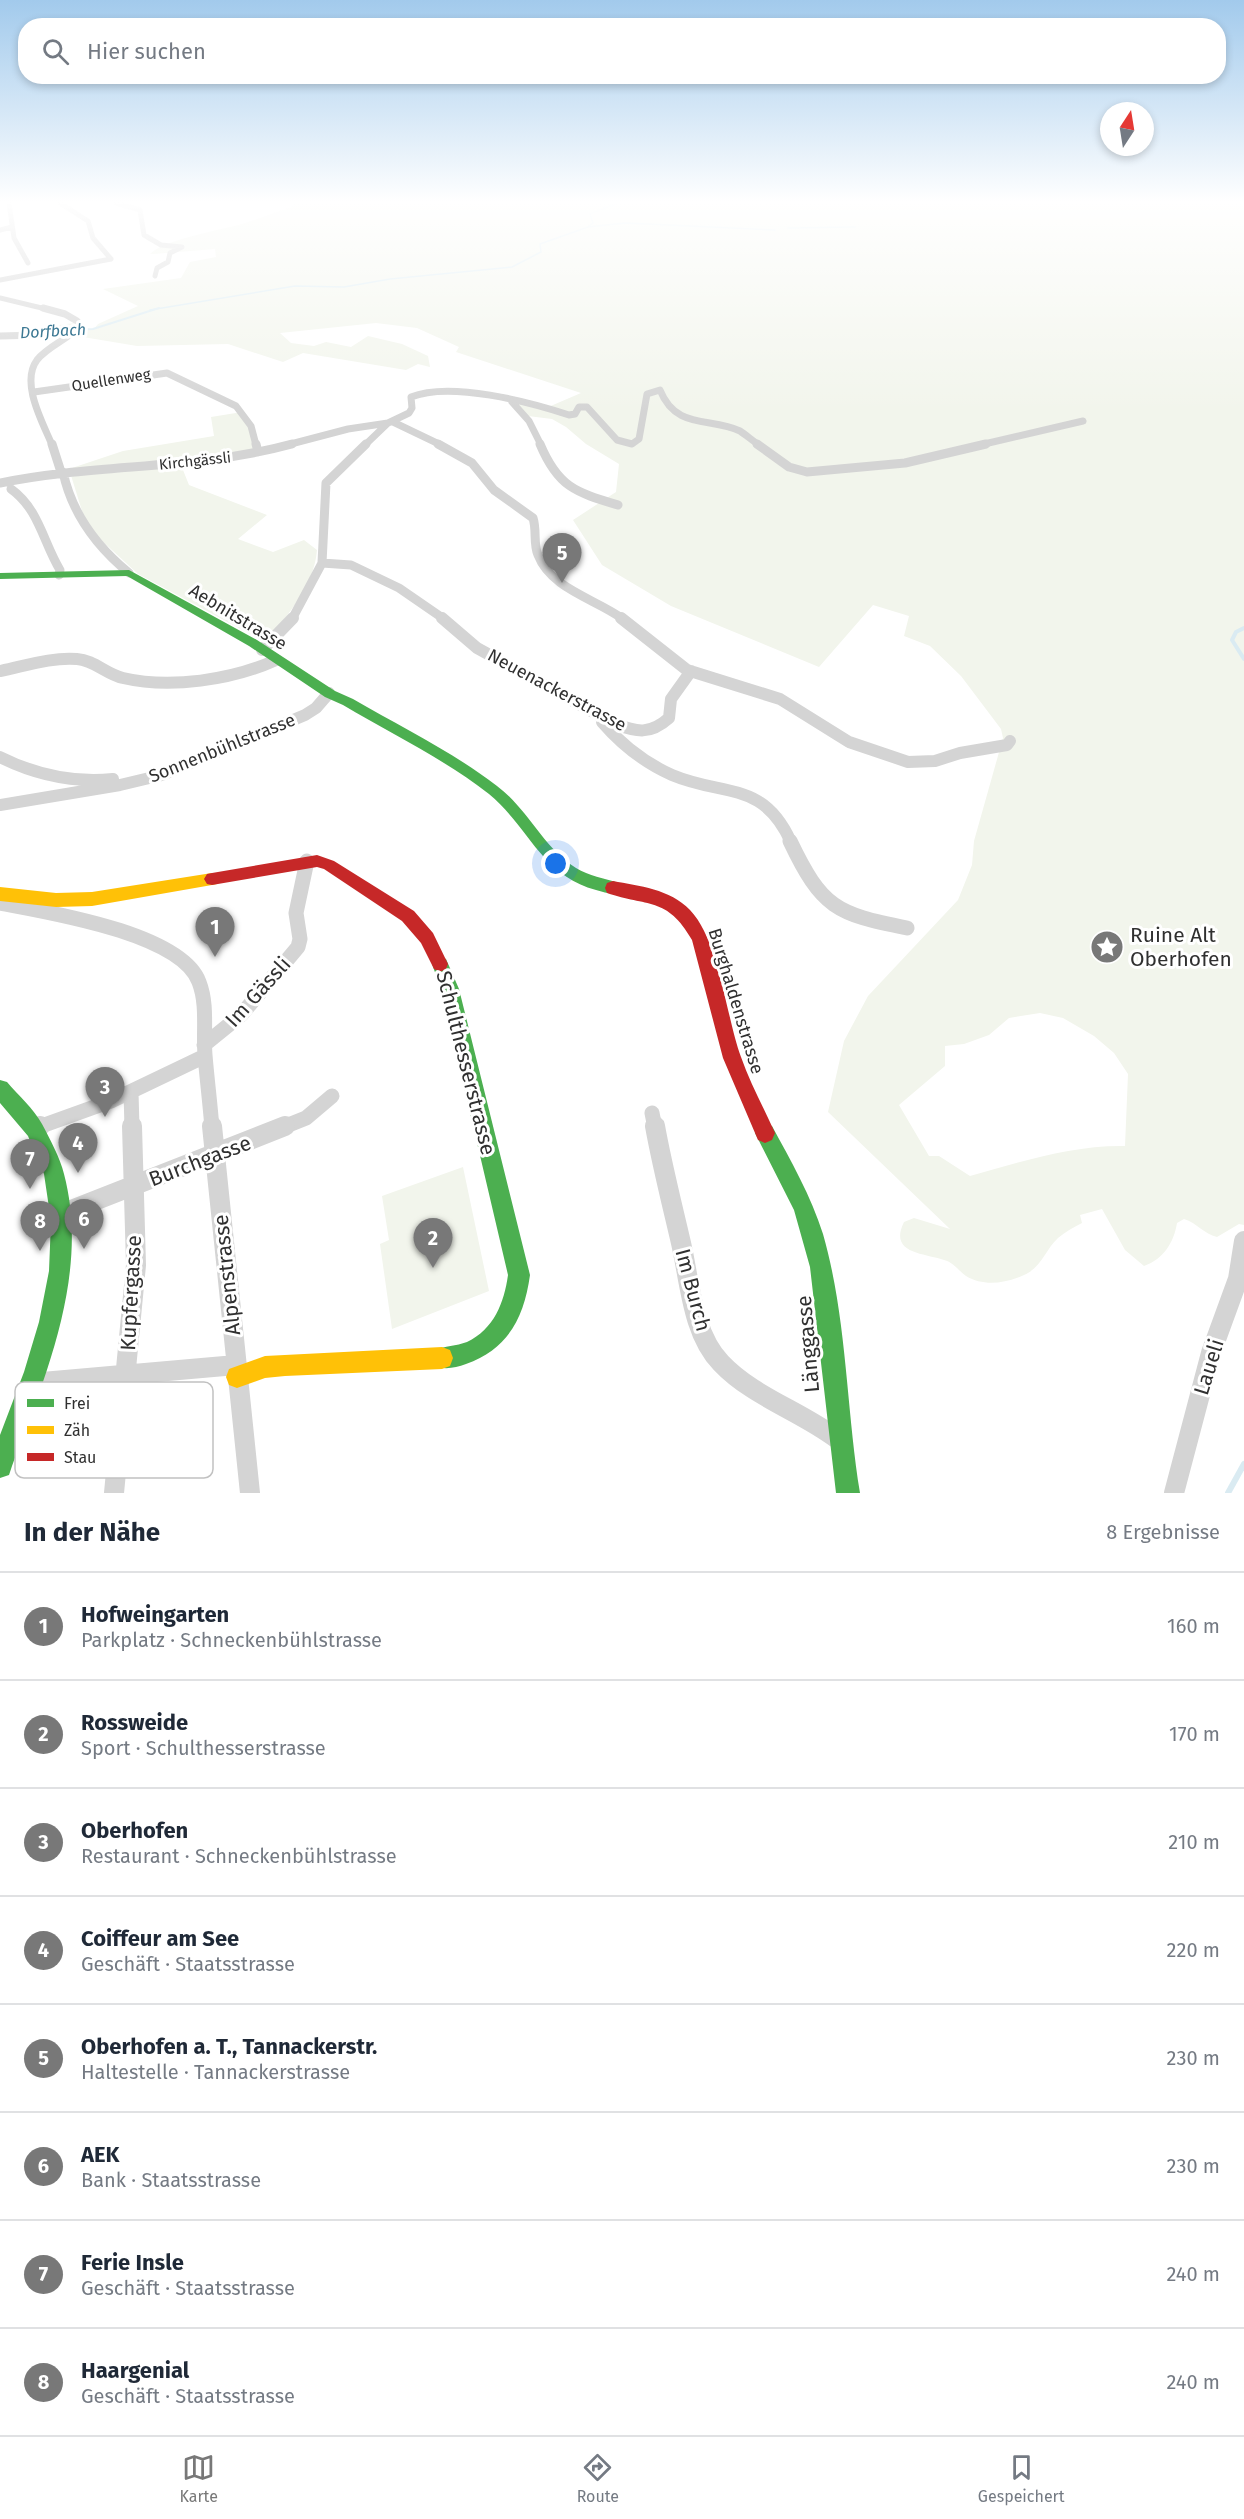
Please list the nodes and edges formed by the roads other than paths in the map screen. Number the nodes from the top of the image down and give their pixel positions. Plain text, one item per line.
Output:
1 (39, 273) edge
2 (155, 273) edge
3 (154, 276) dead end
4 (0, 280) edge
5 (0, 298) edge
6 (77, 321) dead end
7 (79, 334) dead end
8 (0, 336) edge
9 (9, 336) junction
10 (67, 337) dead end
11 (2, 345) dead end
12 (34, 392) junction
13 (511, 401) junction
14 (1083, 421) dead end
15 (391, 422) junction
16 (258, 452) junction
17 (62, 472) junction
18 (0, 483) edge
19 (11, 489) dead end
20 (618, 505) dead end
21 (322, 563) junction
22 (129, 573) junction
23 (59, 575) junction
24 (0, 576) edge
25 (262, 650) junction
26 (276, 660) junction
27 (0, 671) edge
28 (691, 671) junction
29 (329, 693) junction
30 (599, 716) junction
31 (1010, 741) dead end
32 (0, 757) edge
33 (135, 782) junction
34 (0, 805) edge
35 (307, 861) junction
36 (0, 894) edge
37 (0, 903) edge
38 (908, 928) dead end
39 (205, 1051) junction
40 (0, 1089) edge
41 (131, 1092) junction
42 (332, 1096) dead end
43 (652, 1113) dead end
44 (35, 1128) junction
45 (215, 1154) junction
46 (134, 1187) junction
47 (799, 1195) joint
48 (61, 1214) junction
49 (1244, 1241) edge
50 (236, 1371) junction
51 (126, 1374) junction
52 (30, 1382) edge
53 (41, 1382) edge
54 (125, 1382) edge
55 (15, 1424) edge
56 (837, 1438) junction
57 (0, 1466) edge
58 (116, 1478) edge
59 (114, 1493) edge
60 (250, 1493) edge
61 (848, 1493) edge
62 (1174, 1493) edge

1 - 4 street
2 - 3 street
5 - 6 street
7 - 9 street
8 - 9 street
9 - 11 street
10 - 12 street, Aebnitstrasse
12 - 16 street, Quellenweg
12 - 17 street, Aebnitstrasse
13 - 14 street
13 - 15 street
13 - 20 street
15 - 16 street, Kirchgässli
15 - 21 street
15 - 28 street
16 - 17 street, Kirchgässli
17 - 18 street, Kirchgässli
17 - 22 street, Aebnitstrasse
19 - 23 street
21 - 25 street
21 - 30 street, Neuenackerstrasse
22 - 23 street
22 - 25 street, Aebnitstrasse
23 - 24 street
25 - 26 street, Aebnitstrasse
26 - 27 street
26 - 29 street, Aebnitstrasse
28 - 30 street, Neuenackerstrasse
28 - 31 street
29 - 33 street, Sonnenbühlstrasse
29 - 47 street, Burghaldenstrasse
30 - 38 street
32 - 33 street
33 - 34 street, Sonnenbühlstrasse
35 - 36 street, Schulthesserstrasse
35 - 39 street, Im Gässli
35 - 50 street, Schulthesserstrasse
37 - 39 street, Alpenstrasse
39 - 41 street, Im Gässli
39 - 45 street, Alpenstrasse
40 - 44 street
41 - 44 street, Im Gässli
41 - 46 street, Kupfergasse
42 - 45 street, Burchgasse
43 - 56 street, Im Burch
44 - 48 street
45 - 46 street, Burchgasse
45 - 50 street, Alpenstrasse
46 - 48 street, Burchgasse
46 - 51 street, Kupfergasse
47 - 56 street, Länggasse
48 - 52 street
49 - 62 street, Laueli
50 - 51 street, Schulthesserstrasse
50 - 60 street, Alpenstrasse
51 - 53 street, Schulthesserstrasse
51 - 54 street, Kupfergasse
55 - 57 street
56 - 61 street, Länggasse
58 - 59 street, Kupfergasse

